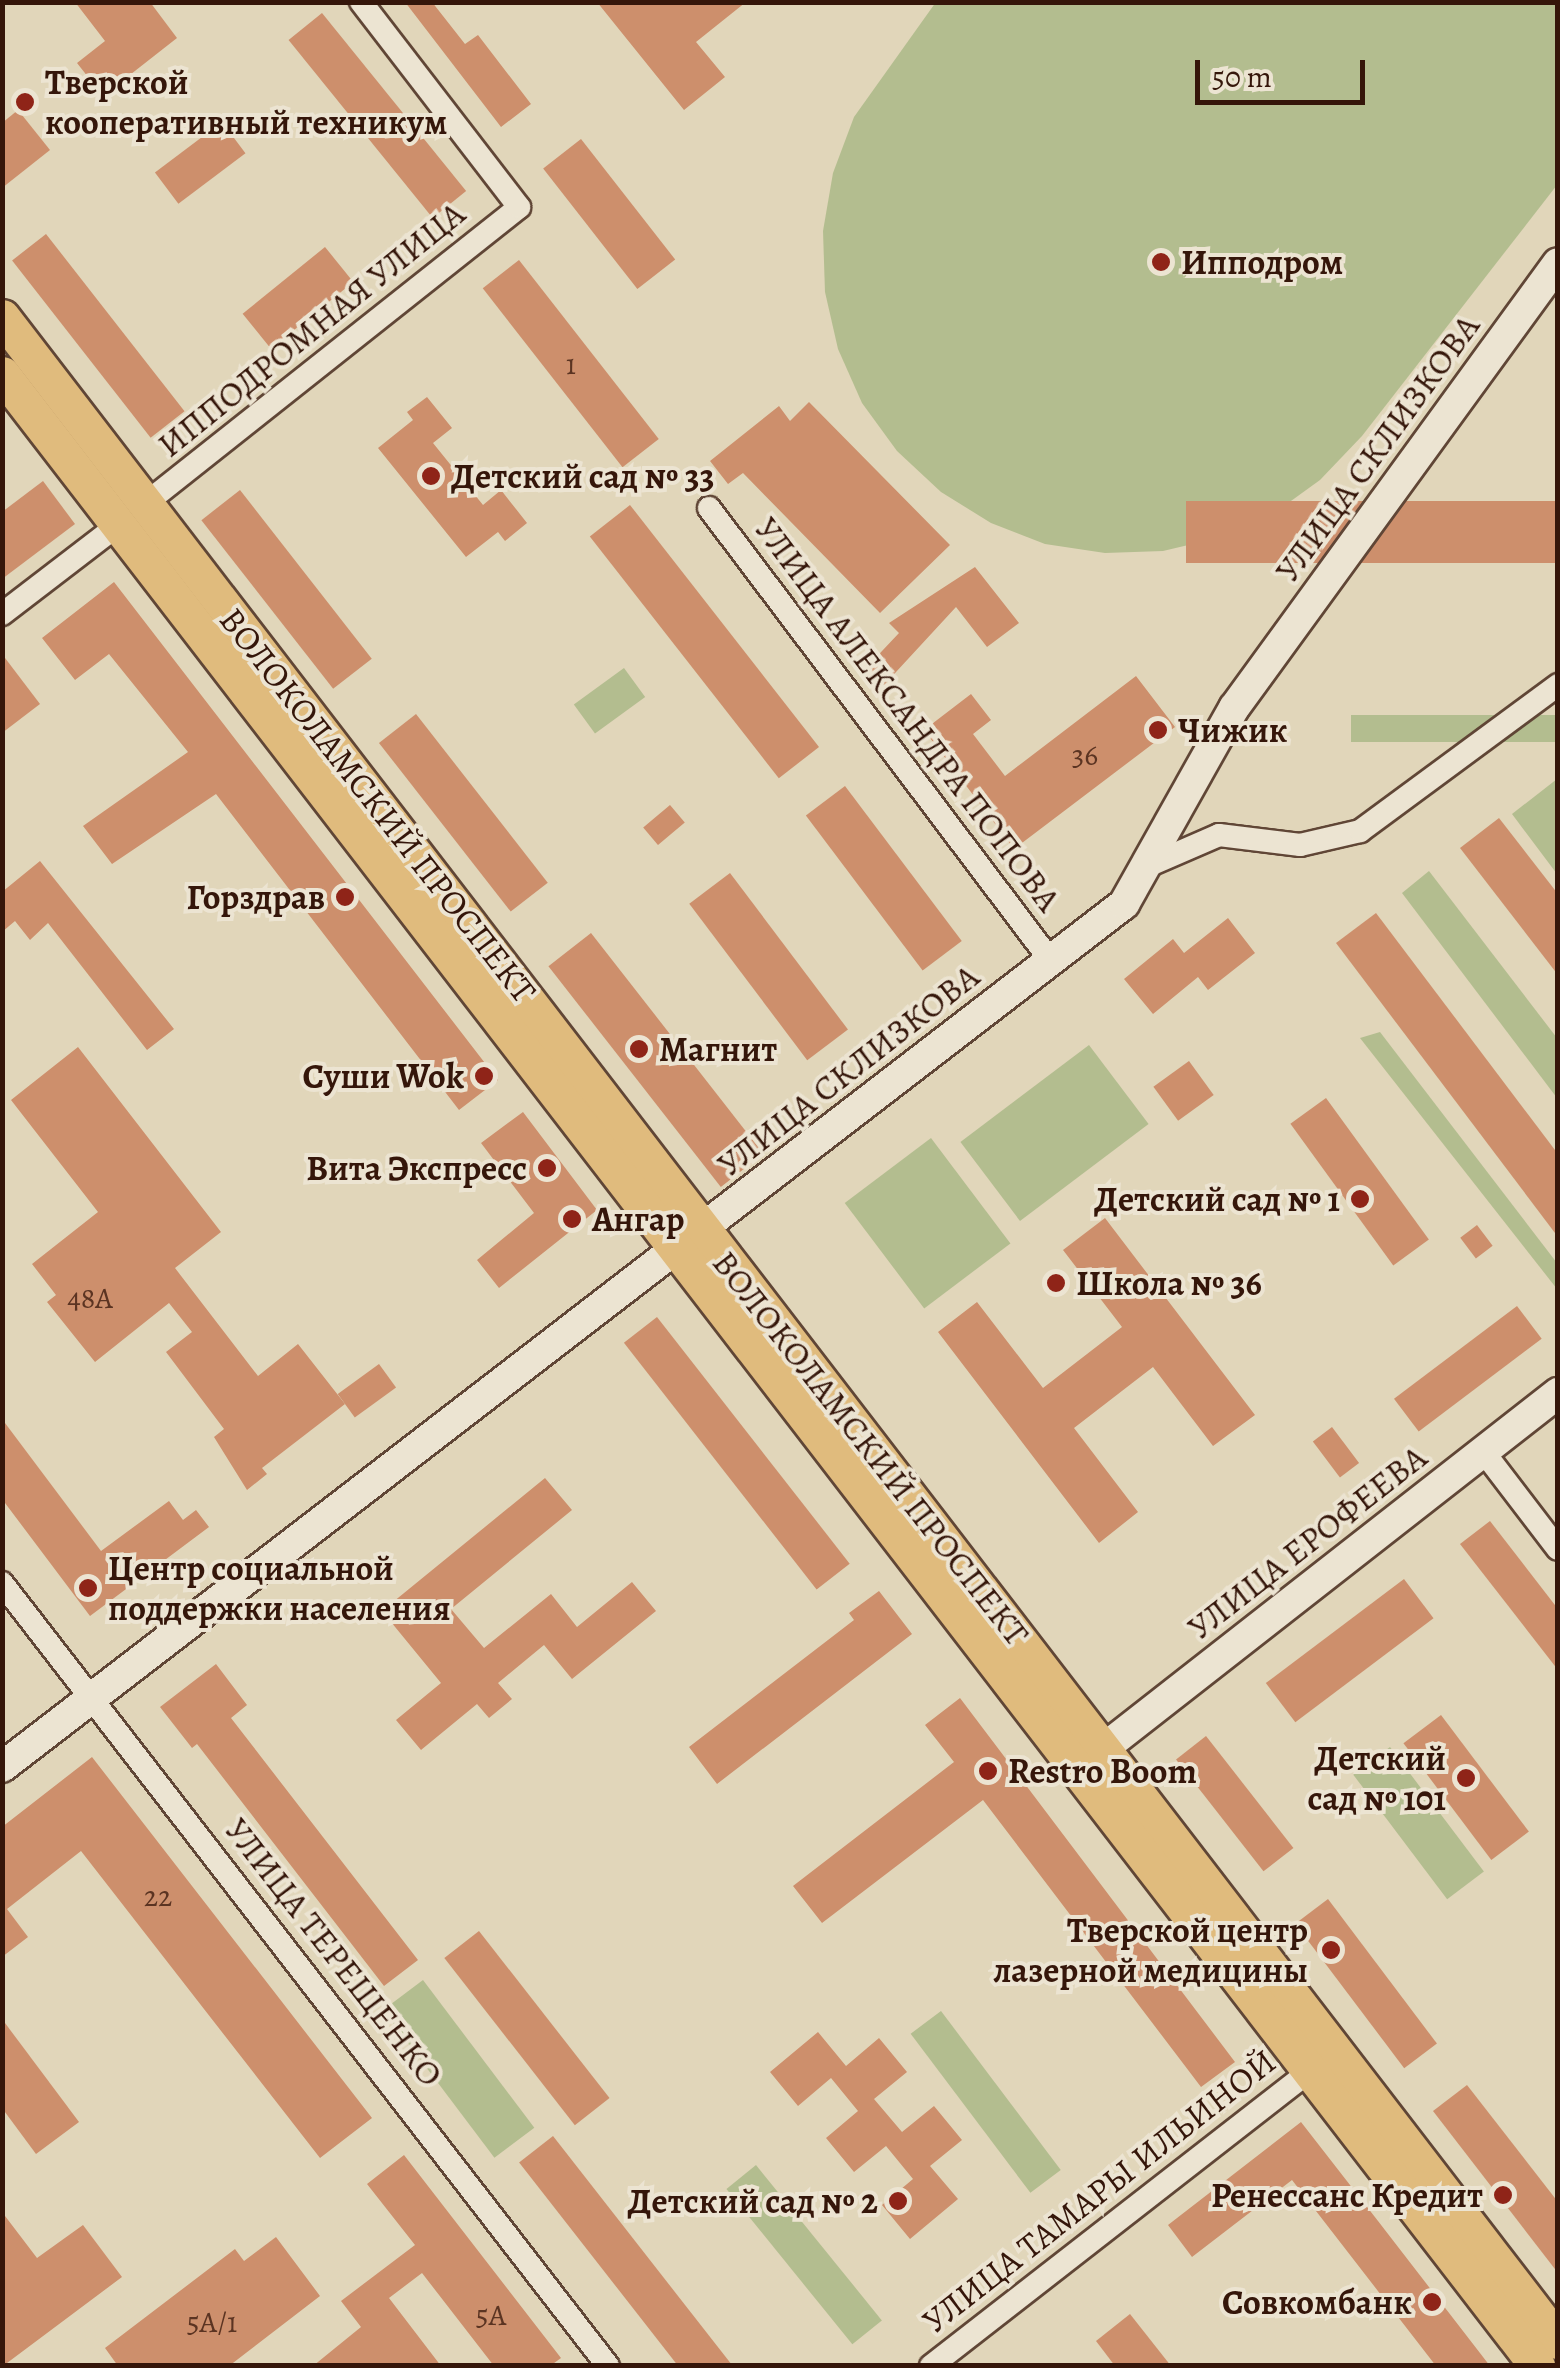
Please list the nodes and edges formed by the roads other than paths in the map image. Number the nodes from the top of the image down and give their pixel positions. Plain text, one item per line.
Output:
1 (361, 2) edge
2 (1558, 264) edge
3 (2, 317) edge
4 (2, 374) edge
5 (709, 508) dead end
6 (132, 514) junction
7 (2, 614) edge
8 (1558, 685) edge
9 (1150, 865) junction
10 (1051, 961) junction
11 (689, 1238) junction
12 (1558, 1393) edge
13 (1483, 1451) junction
14 (1558, 1549) edge
15 (2, 1583) edge
16 (93, 1698) junction
17 (1103, 1750) junction
18 (2, 1767) edge
19 (1310, 2071) junction
20 (1558, 2341) edge
21 (608, 2366) edge
22 (931, 2366) edge
23 (1537, 2366) edge

1 - 6 street, ИППОДРОМНАЯ УЛИЦА
2 - 9 street, УЛИЦА СКЛИЗКОВА
3 - 6 main road, ВОЛОКОЛАМСКИЙ ПРОСПЕКТ
4 - 6 main road, ВОЛОКОЛАМСКИЙ ПРОСПЕКТ
5 - 10 street, УЛИЦА АЛЕКСАНДРА ПОПОВА
6 - 7 street, ИППОДРОМНАЯ УЛИЦА
6 - 11 main road, ВОЛОКОЛАМСКИЙ ПРОСПЕКТ
8 - 9 street
9 - 10 street, УЛИЦА СКЛИЗКОВА
10 - 11 street, УЛИЦА СКЛИЗКОВА
11 - 16 street, УЛИЦА СКЛИЗКОВА
11 - 17 main road, ВОЛОКОЛАМСКИЙ ПРОСПЕКТ
11 - 19 main road, ВОЛОКОЛАМСКИЙ ПРОСПЕКТ
12 - 13 street, УЛИЦА ЕРОФЕЕВА
13 - 14 street
13 - 17 street, УЛИЦА ЕРОФЕЕВА
15 - 16 street, УЛИЦА ТЕРЕЩЕНКО
16 - 18 street, УЛИЦА СКЛИЗКОВА
16 - 21 street, УЛИЦА ТЕРЕЩЕНКО
17 - 20 main road, ВОЛОКОЛАМСКИЙ ПРОСПЕКТ
19 - 22 street, УЛИЦА ТАМАРЫ ИЛЬИНОЙ
19 - 23 main road, ВОЛОКОЛАМСКИЙ ПРОСПЕКТ

